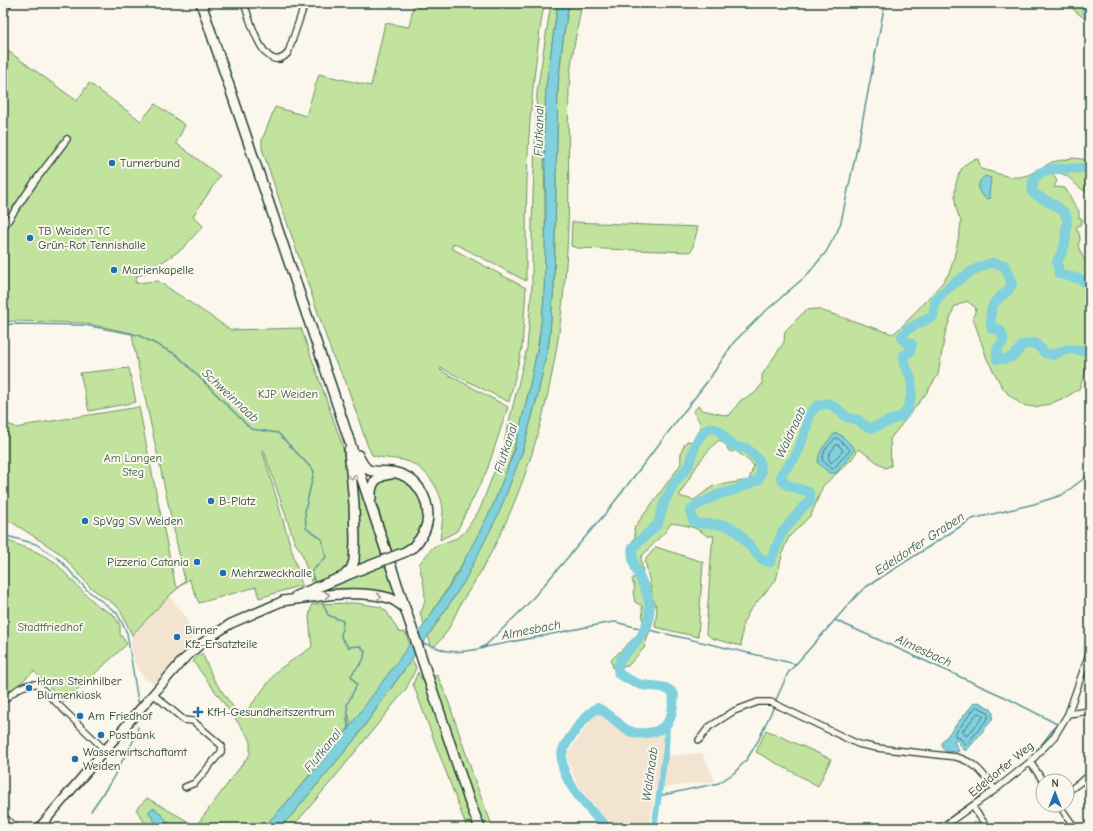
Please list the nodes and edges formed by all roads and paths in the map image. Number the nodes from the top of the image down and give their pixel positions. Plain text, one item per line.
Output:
1 (9, 3) edge
2 (201, 3) edge
3 (244, 3) edge
4 (305, 3) edge
5 (3, 13) edge
6 (67, 139) dead end
7 (3, 228) edge
8 (349, 438) junction
9 (398, 473) junction
10 (374, 516) junction
11 (344, 576) junction
12 (303, 595) junction
13 (283, 600) joint
14 (404, 608) junction
15 (1090, 651) edge
16 (153, 694) junction
17 (3, 701) edge
18 (1090, 711) edge
19 (1068, 714) junction
20 (699, 740) dead end
21 (105, 750) junction
22 (1030, 762) junction
23 (1038, 773) edge
24 (1090, 775) edge
25 (1075, 786) edge
26 (185, 787) dead end
27 (996, 790) junction
28 (972, 806) junction
29 (1065, 813) edge
30 (3, 816) edge
31 (16, 828) edge
32 (39, 828) edge
33 (480, 828) edge
34 (941, 828) edge
35 (988, 828) edge
36 (1075, 828) edge

1 - 5 street
2 - 8 main road
3 - 4 street
6 - 7 street
8 - 9 main road
8 - 10 main road
8 -> 11 main road
9 - 10 main road
9 - 11 main road, bridge
10 - 14 main road
11 - 12 main road
12 - 13 main road
12 -> 14 main road
13 - 16 street
14 - 33 main road
15 - 19 street, Edeldorfer Weg
16 - 21 street
16 - 26 street
17 - 21 street
18 - 19 street
19 - 22 street, Edeldorfer Weg
20 - 27 street
21 - 32 street
22 - 23 street
22 - 27 street, Edeldorfer Weg
24 - 25 street
27 - 28 street, Edeldorfer Weg
28 - 34 street, Edeldorfer Weg
28 - 35 street
29 - 36 street
30 - 31 street

